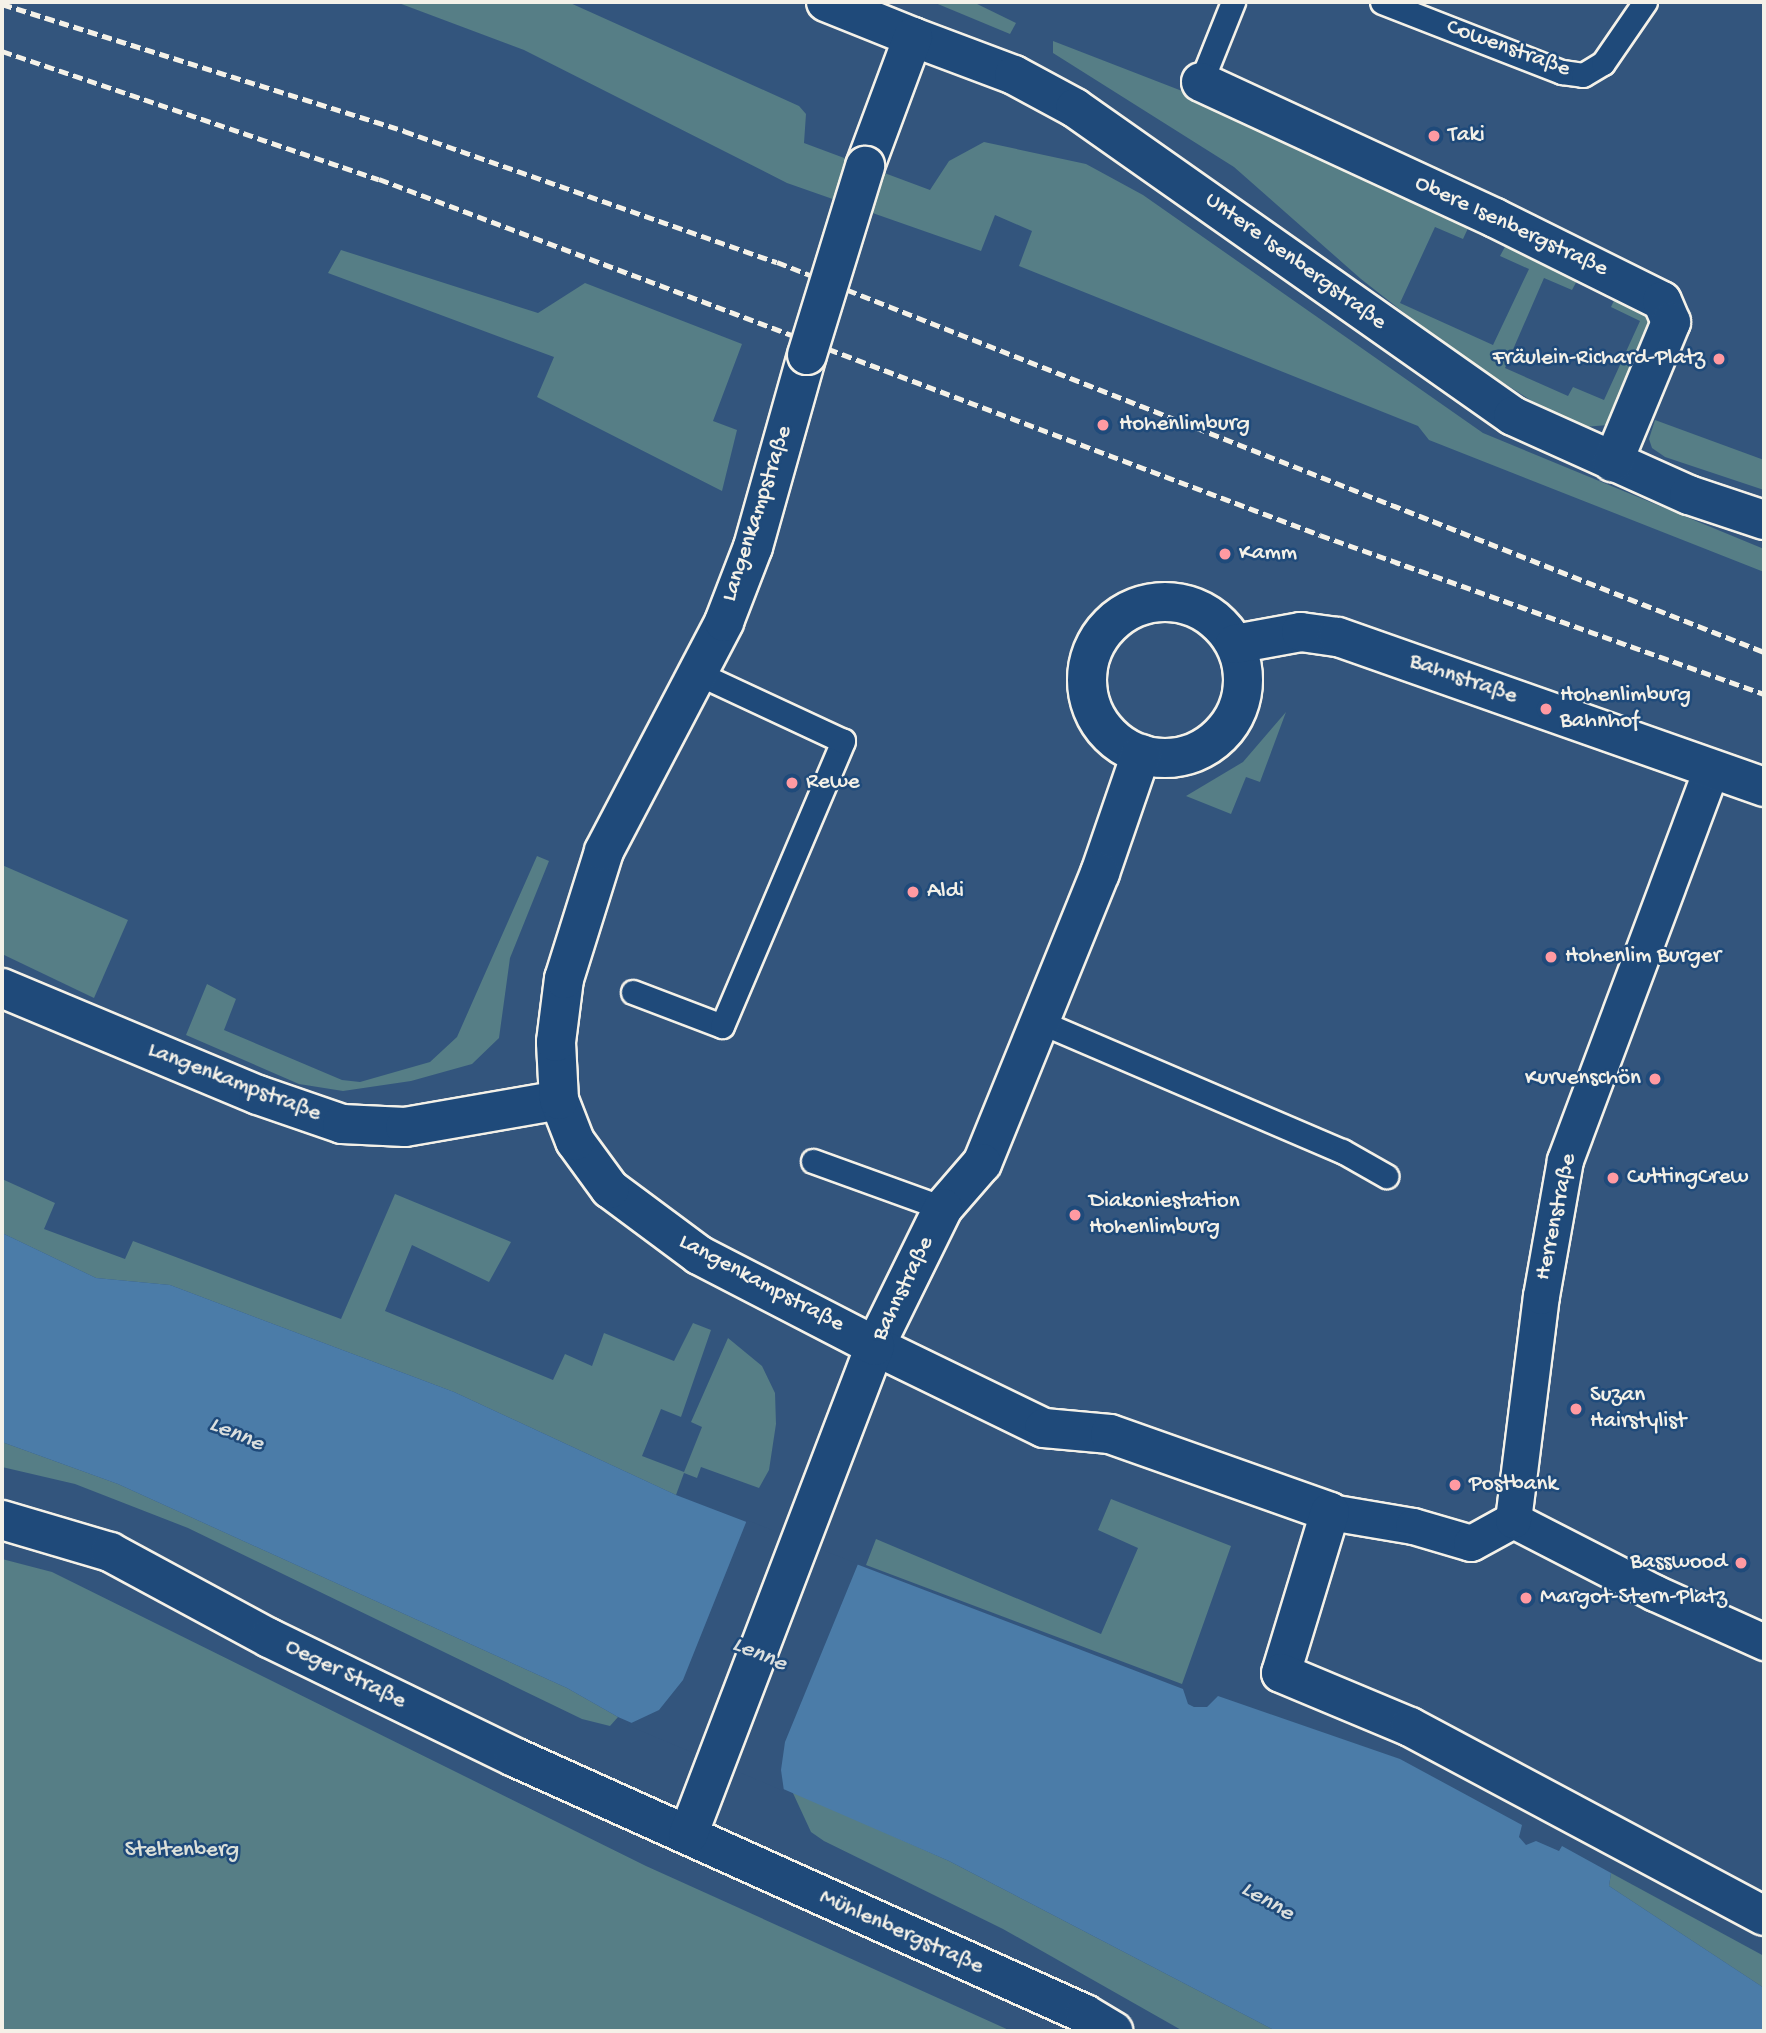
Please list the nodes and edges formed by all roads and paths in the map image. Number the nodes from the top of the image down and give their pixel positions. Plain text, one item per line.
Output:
1 (826, 2) edge
2 (1233, 2) edge
3 (1382, 2) edge
4 (1645, 2) edge
5 (913, 37) junction
6 (1201, 82) joint
7 (1613, 462) junction
8 (1764, 520) edge
9 (1235, 644) junction
10 (699, 674) junction
11 (1141, 754) junction
12 (1711, 769) junction
13 (1764, 787) edge
14 (2, 988) edge
15 (633, 992) dead end
16 (1038, 1021) junction
17 (559, 1100) junction
18 (813, 1161) dead end
19 (1386, 1175) dead end
20 (943, 1208) junction
21 (875, 1346) junction
22 (1330, 1512) junction
23 (2, 1520) edge
24 (1513, 1520) junction
25 (1764, 1642) edge
26 (688, 1835) junction
27 (1764, 1916) edge
28 (1112, 2031) edge

1 - 5 street, Untere Isenbergstraße
2 - 6 lane
3 - 4 lane, Cowenstraße
5 - 7 street, Untere Isenbergstraße
5 - 10 street, Langenkampstraße, bridge
6 - 7 street, Obere Isenbergstraße
7 - 8 street, Untere Isenbergstraße
9 - 11 street
9 - 11 street
9 - 12 street, Bahnstraße
10 - 15 lane
10 - 17 street, Langenkampstraße
11 - 16 street, Bahnstraße
12 - 13 street, Bahnstraße
12 - 24 street, Herrenstraße
14 - 17 street, Langenkampstraße
16 - 19 lane
16 - 20 street, Bahnstraße
17 - 21 street, Langenkampstraße
18 - 20 lane
20 - 21 street, Bahnstraße
21 - 22 street, Langenkampstraße
21 - 26 street, Bahnstraße
22 - 24 street
22 - 27 street
23 - 26 street, Oeger Straße
24 - 25 street
26 - 28 street, Mühlenbergstraße

